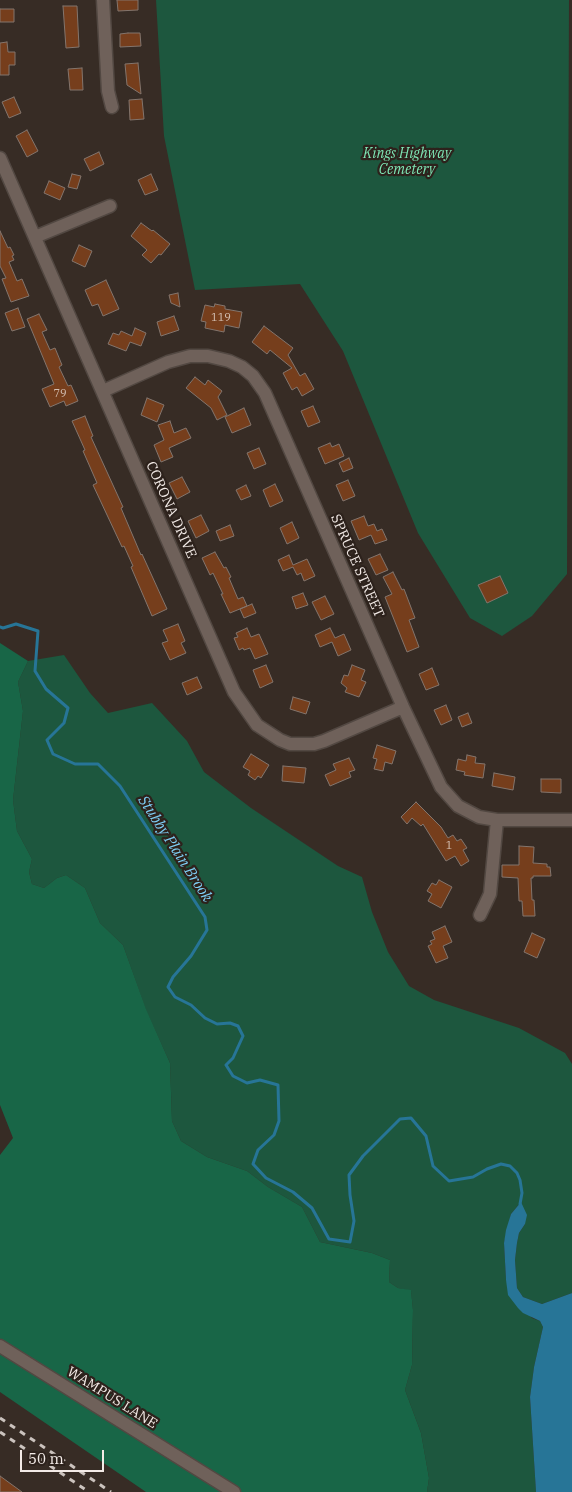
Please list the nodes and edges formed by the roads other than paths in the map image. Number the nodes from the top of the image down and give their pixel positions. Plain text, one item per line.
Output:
1 (103, 0) edge
2 (112, 107) dead end
3 (0, 158) edge
4 (110, 206) dead end
5 (35, 237) junction
6 (103, 392) junction
7 (403, 707) junction
8 (497, 820) junction
9 (572, 820) edge
10 (480, 916) dead end
11 (0, 1346) edge
12 (234, 1492) edge

1 - 2 street
3 - 5 street, CORONA DRIVE
4 - 5 street
5 - 6 street, CORONA DRIVE
6 - 7 street, CORONA DRIVE
6 - 7 street, SPRUCE STREET
7 - 8 street, SPRUCE STREET
8 - 9 street, SPRUCE STREET
8 - 10 street
11 - 12 street, WAMPUS LANE

